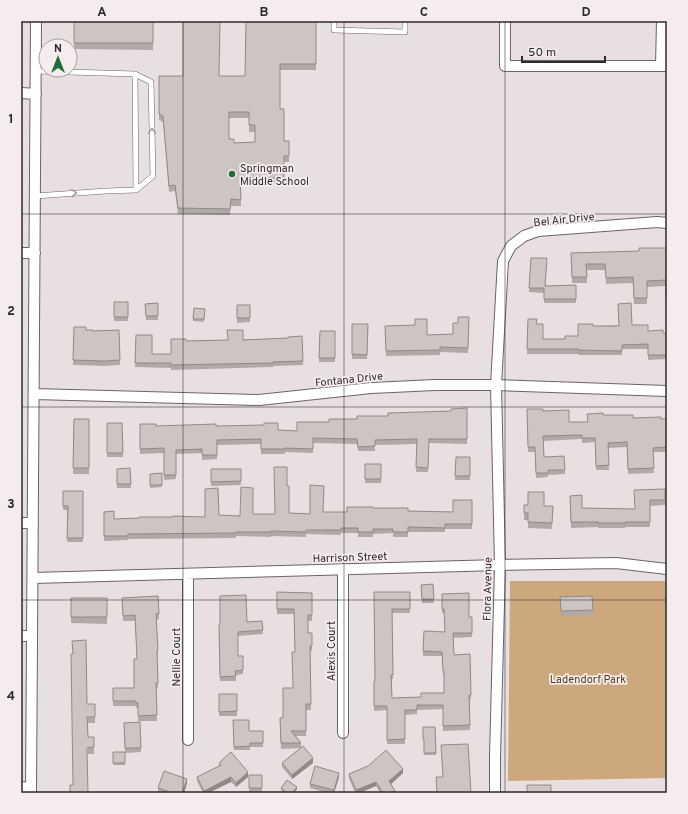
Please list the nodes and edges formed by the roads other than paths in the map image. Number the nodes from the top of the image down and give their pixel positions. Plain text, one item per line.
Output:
1 (36, 21) edge
2 (334, 21) edge
3 (405, 21) edge
4 (505, 21) edge
5 (662, 21) edge
6 (664, 66) edge
7 (36, 71) junction
8 (135, 74) junction
9 (21, 93) edge
10 (36, 94) junction
11 (136, 190) junction
12 (35, 196) junction
13 (667, 223) edge
14 (21, 253) edge
15 (35, 254) junction
16 (496, 385) junction
17 (667, 391) edge
18 (34, 394) junction
19 (21, 523) edge
20 (33, 523) junction
21 (500, 565) junction
22 (343, 569) junction
23 (667, 569) edge
24 (188, 574) junction
25 (33, 578) junction
26 (21, 636) edge
27 (32, 636) junction
28 (343, 734) dead end
29 (188, 740) dead end
30 (28, 789) edge
31 (495, 793) edge

1 - 7 street
2 - 3 lane
4 - 6 street
5 - 6 street
7 - 8 lane
7 - 10 street
8 - 11 lane
11 -> 8 lane
9 - 10 street
10 - 12 street
12 -> 11 lane
12 - 15 street
13 - 16 street, Bel Air Drive
14 - 15 street
15 - 18 street
16 - 17 street, Fontana Drive
16 - 18 street, Fontana Drive
16 - 21 street, Flora Avenue
18 - 20 street
19 - 20 street
20 - 25 street
21 - 22 street, Harrison Street
21 - 23 street, Harrison Street
21 - 31 street, Flora Avenue
22 - 24 street, Harrison Street
22 - 28 street, Alexis Court
24 - 25 street, Harrison Street
24 - 29 street, Nellie Court
25 - 27 street
26 - 27 street
27 - 30 street

